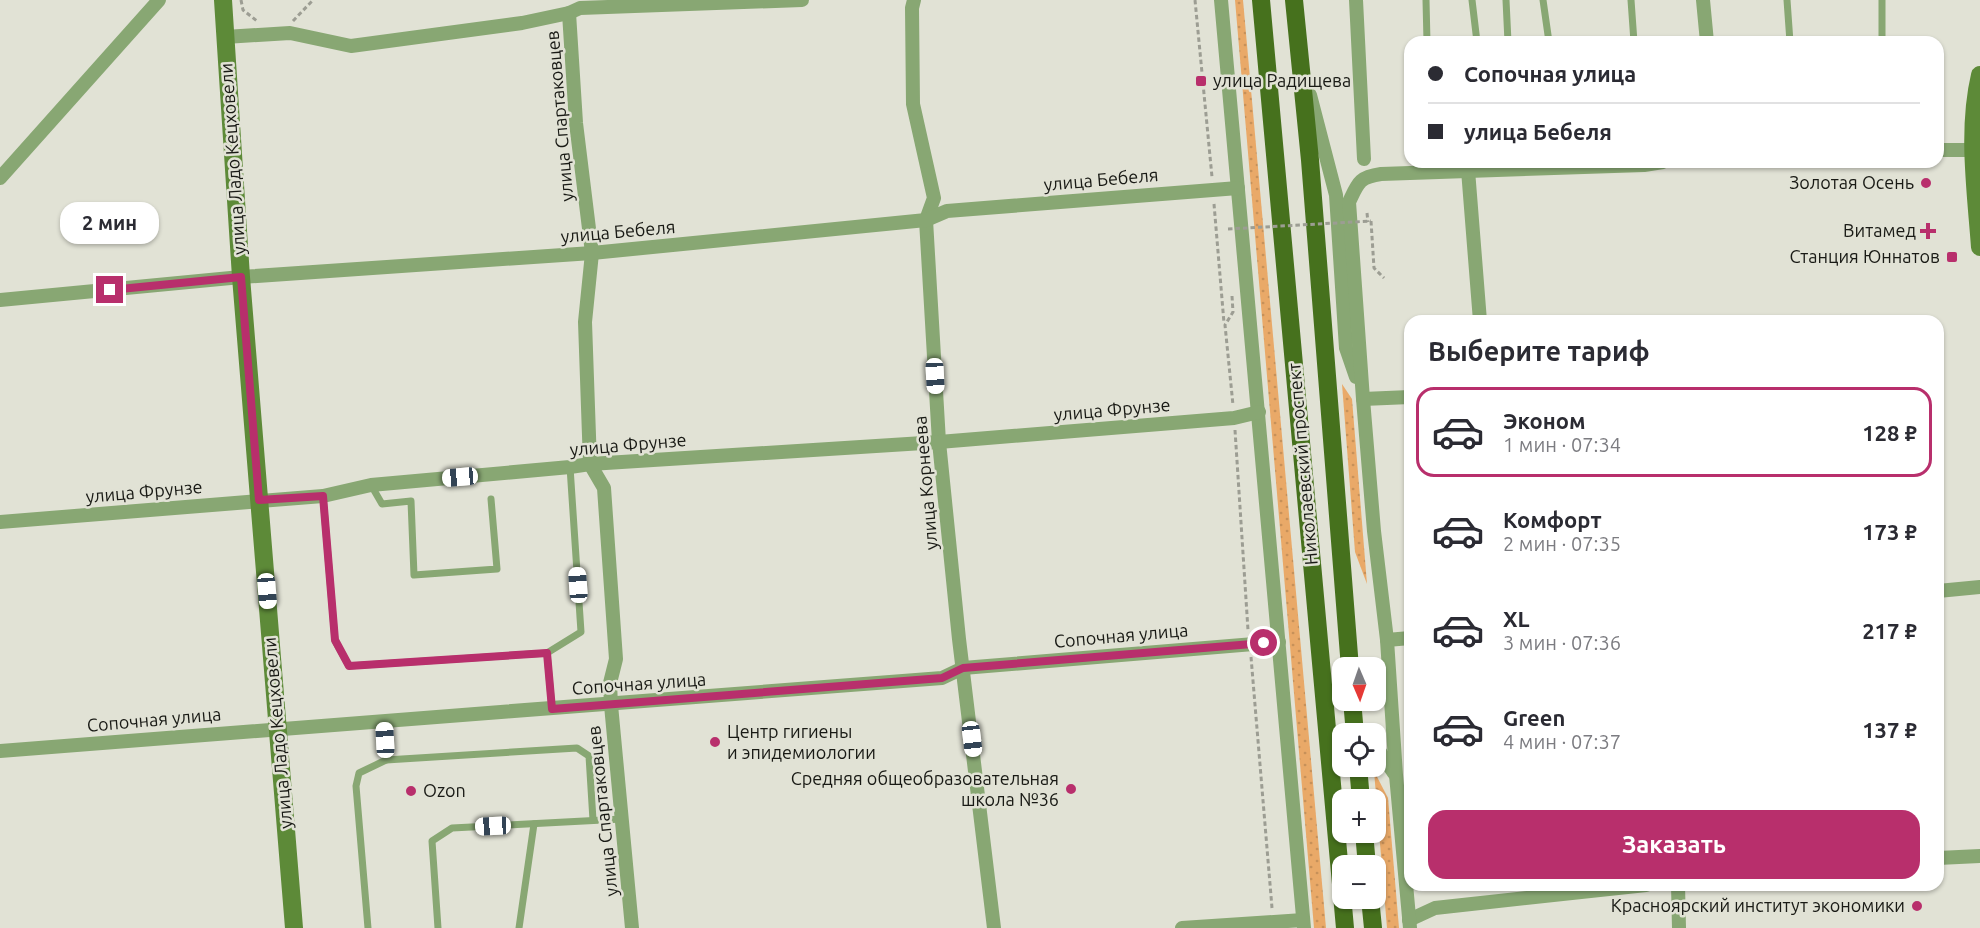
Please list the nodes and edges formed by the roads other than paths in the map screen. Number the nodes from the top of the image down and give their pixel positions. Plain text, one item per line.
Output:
1 (159, 0) edge
2 (223, 0) edge
3 (802, 0) edge
4 (914, 0) edge
5 (1221, 0) edge
6 (1261, 0) edge
7 (1294, 0) edge
8 (1356, 0) edge
9 (1426, 0) edge
10 (1472, 0) edge
11 (1506, 0) edge
12 (1543, 0) edge
13 (1631, 0) edge
14 (1703, 0) edge
15 (1787, 0) edge
16 (1882, 0) edge
17 (569, 13) junction
18 (1427, 36) edge
19 (1476, 36) edge
20 (1508, 36) edge
21 (1548, 36) edge
22 (1634, 36) edge
23 (1706, 36) edge
24 (1790, 36) edge
25 (1882, 36) edge
26 (225, 37) junction
27 (1298, 48) junction
28 (1980, 75) edge
29 (1944, 150) edge
30 (1973, 150) junction
31 (1364, 159) dead end
32 (1479, 168) edge
33 (1468, 170) junction
34 (0, 178) edge
35 (1238, 188) junction
36 (926, 220) junction
37 (1980, 247) edge
38 (592, 253) junction
39 (241, 277) junction
40 (0, 300) edge
41 (1480, 315) edge
42 (1404, 397) edge
43 (1363, 399) junction
44 (1259, 412) junction
45 (939, 442) junction
46 (590, 464) junction
47 (570, 467) junction
48 (371, 486) junction
49 (323, 496) junction
50 (491, 499) dead end
51 (259, 500) junction
52 (0, 522) edge
53 (1980, 587) edge
54 (1944, 590) edge
55 (1404, 639) edge
56 (1387, 640) junction
57 (1279, 642) junction
58 (547, 653) junction
59 (1349, 657) edge
60 (963, 668) junction
61 (611, 705) junction
62 (552, 709) junction
63 (384, 720) junction
64 (278, 727) junction
65 (0, 751) edge
66 (386, 760) junction
67 (1386, 760) edge
68 (1396, 775) junction
69 (622, 819) junction
70 (593, 820) junction
71 (534, 824) junction
72 (1980, 856) edge
73 (1944, 858) edge
74 (1404, 867) edge
75 (1406, 891) edge
76 (1591, 891) edge
77 (1678, 891) edge
78 (1371, 909) edge
79 (1304, 924) edge
80 (1409, 924) edge
81 (294, 928) edge
82 (368, 928) edge
83 (438, 928) edge
84 (519, 928) edge
85 (633, 928) edge
86 (994, 928) edge
87 (1182, 928) edge
88 (1345, 928) edge
89 (1373, 928) edge
90 (1679, 928) edge

1 - 34 street
2 - 26 main road, улица Ладо Кецховели
3 - 17 street
4 - 36 street, улица Корнеева
5 - 35 street
6 - 88 main road, Николаевский проспект
7 - 27 main road, Николаевский проспект
8 - 31 street
9 - 18 lane
10 - 19 lane
11 - 20 lane
12 - 21 lane
13 - 22 lane
14 - 23 street
15 - 24 lane
16 - 25 lane
17 - 26 street
17 - 38 street, улица Спартаковцев
26 - 39 main road, улица Ладо Кецховели
27 - 43 street
27 - 59 main road, Николаевский проспект
28 - 30 main road
29 - 30 street
30 - 37 main road
32 - 33 street
33 - 41 street
33 - 43 street
35 - 36 street, улица Бебеля
35 - 44 street
36 - 38 street, улица Бебеля
36 - 45 street, улица Корнеева
38 - 39 street, улица Бебеля
38 - 46 street, улица Спартаковцев
39 - 40 street, улица Бебеля
39 - 51 main road, улица Ладо Кецховели
42 - 43 street
43 - 56 street
44 - 45 street, улица Фрунзе
44 - 57 street
45 - 46 street, улица Фрунзе
45 - 60 street, улица Корнеева
46 - 47 street, улица Фрунзе
46 - 61 street, улица Спартаковцев
47 - 48 street, улица Фрунзе
47 - 58 lane
48 - 49 street, улица Фрунзе
48 - 50 lane
49 - 51 street, улица Фрунзе
49 - 58 lane
51 - 52 street, улица Фрунзе
51 - 64 main road, улица Ладо Кецховели
53 - 54 street
55 - 56 street
56 - 68 street
57 - 60 street, Сопочная улица
57 - 79 street
58 - 62 lane
60 - 61 street, Сопочная улица
60 - 86 street, улица Корнеева
61 - 62 street, Сопочная улица
61 - 69 street, улица Спартаковцев
62 - 63 street, Сопочная улица
63 - 64 street, Сопочная улица
63 - 66 lane
64 - 65 street, Сопочная улица
64 - 81 main road, улица Ладо Кецховели
66 - 70 lane
66 - 82 lane
67 - 68 street
68 - 74 street
69 - 70 lane
69 - 85 street, улица Спартаковцев
70 - 71 lane
71 - 83 lane
71 - 84 lane
72 - 73 street
75 - 80 street
76 - 80 street
77 - 90 street
78 - 89 main road
79 - 87 street

